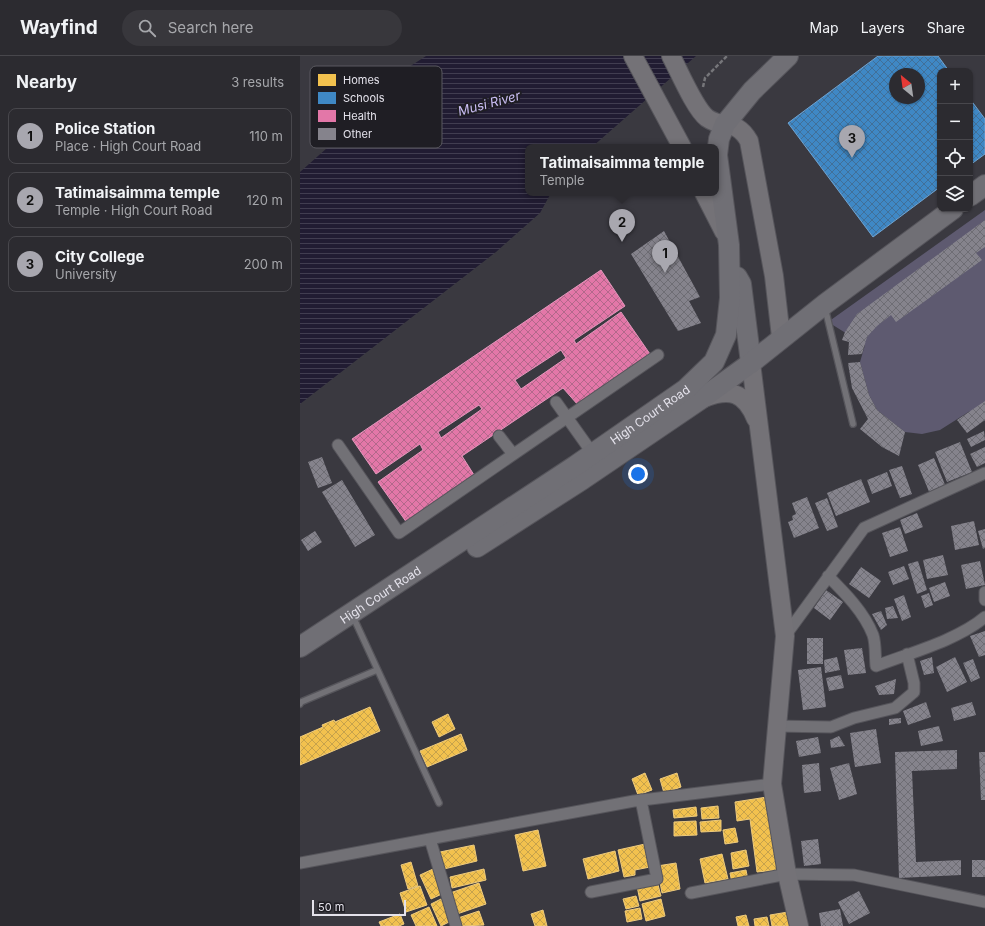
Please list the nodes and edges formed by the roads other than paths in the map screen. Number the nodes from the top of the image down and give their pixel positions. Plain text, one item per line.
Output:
1 (633, 56) edge
2 (671, 56) edge
3 (788, 56) edge
4 (725, 124) junction
5 (680, 144) edge
6 (718, 144) edge
7 (719, 170) edge
8 (985, 185) edge
9 (973, 194) edge
10 (706, 196) edge
11 (949, 212) edge
12 (730, 254) junction
13 (825, 304) junction
14 (781, 337) junction
15 (658, 355) dead end
16 (751, 363) junction
17 (702, 398) junction
18 (556, 402) dead end
19 (567, 417) junction
20 (853, 424) dead end
21 (760, 429) junction
22 (499, 436) dead end
23 (338, 445) dead end
24 (513, 454) junction
25 (593, 454) junction
26 (985, 473) edge
27 (828, 576) junction
28 (985, 592) edge
29 (985, 600) edge
30 (985, 618) edge
31 (356, 623) junction
32 (785, 636) junction
33 (300, 647) edge
34 (907, 654) junction
35 (300, 661) edge
36 (377, 670) junction
37 (300, 704) edge
38 (775, 726) junction
39 (772, 784) junction
40 (641, 800) junction
41 (439, 803) dead end
42 (430, 839) junction
43 (300, 863) edge
44 (787, 874) junction
45 (591, 892) dead end
46 (691, 893) dead end
47 (985, 902) edge
48 (456, 926) edge
49 (799, 926) edge

1 - 5 main road
2 - 4 main road
3 - 4 highway, High Court Road
4 - 6 highway, High Court Road
4 - 14 main road
7 - 12 highway, High Court Road
8 - 9 highway
10 - 12 main road
11 - 13 highway, High Court Road
12 - 16 highway
12 - 25 highway, High Court Road
13 - 14 highway, High Court Road
13 - 20 lane
14 - 16 highway, High Court Road
15 - 19 street
16 - 17 highway, High Court Road
16 - 21 main road
17 - 21 main road
17 - 31 highway, High Court Road
18 - 19 street
19 - 24 street
19 - 25 street
21 - 32 main road
22 - 24 street
23 - 24 street
25 - 33 highway, High Court Road
26 - 27 street
27 - 32 street
27 - 34 street
28 - 29 street
30 - 34 street
31 - 35 highway, High Court Road
31 - 36 lane
32 - 38 main road
34 - 38 street
36 - 37 lane
36 - 41 lane
38 - 39 main road
39 - 40 street
39 - 44 main road
40 - 42 street
40 - 45 street
42 - 43 street
42 - 48 street
44 - 46 street
44 - 47 street
44 - 49 main road

